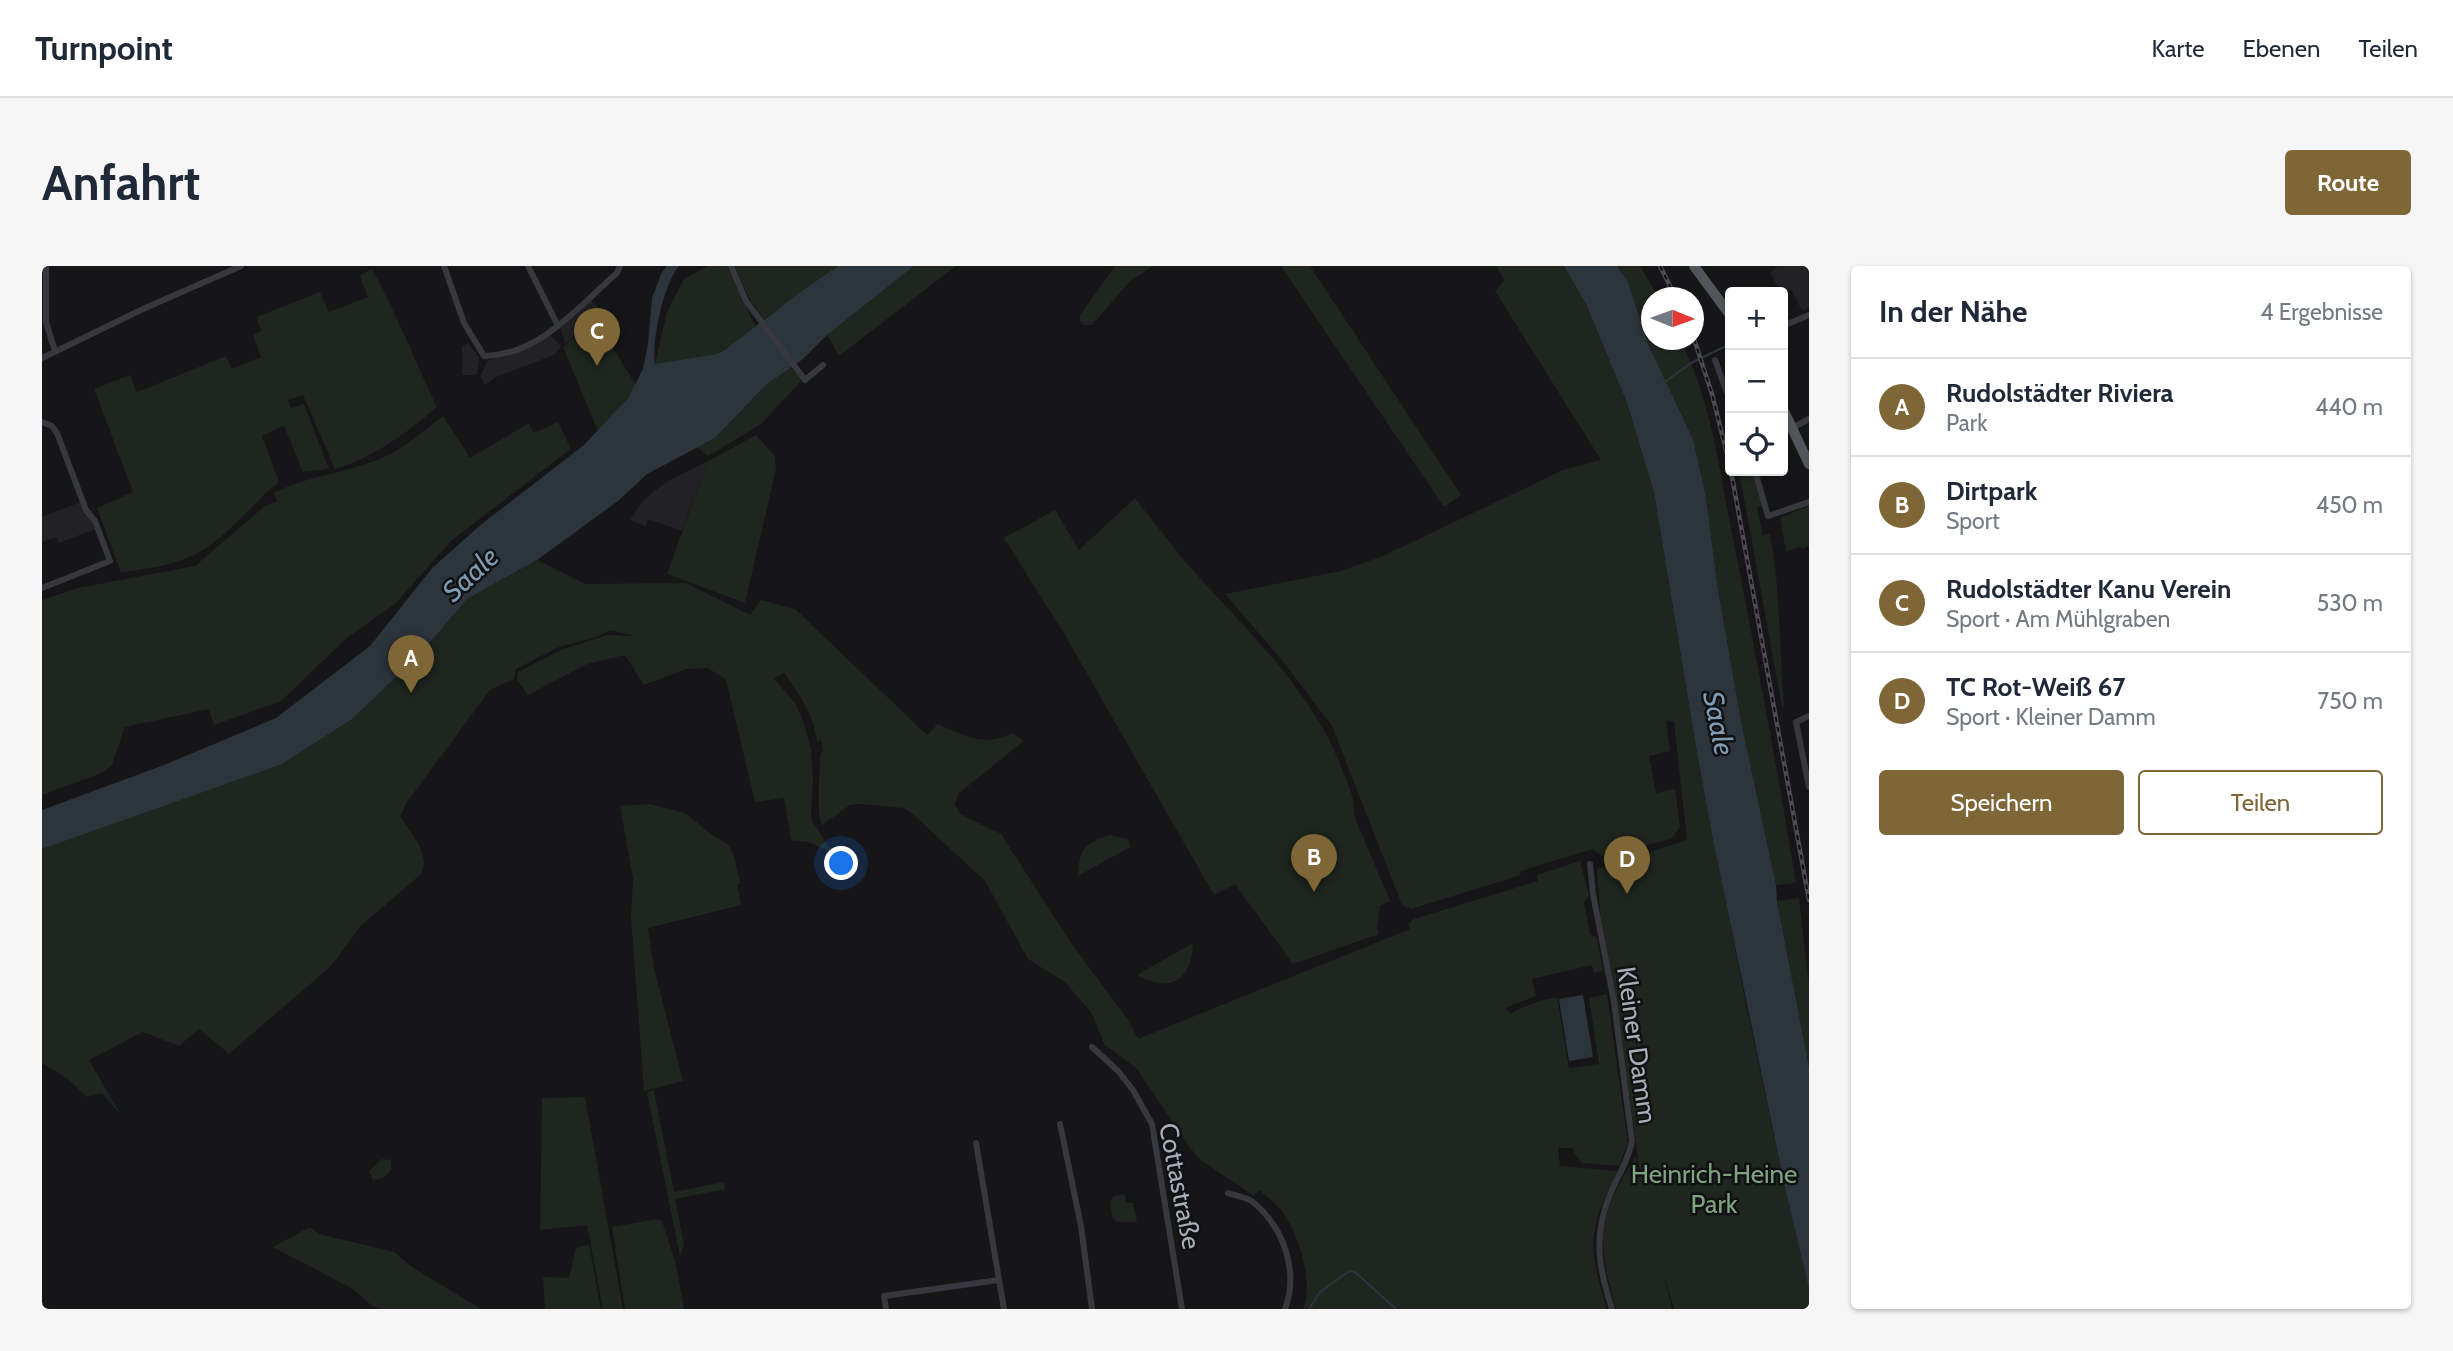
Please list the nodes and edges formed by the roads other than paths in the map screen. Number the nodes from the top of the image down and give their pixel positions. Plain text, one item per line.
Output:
1 (46, 266) edge
2 (241, 266) edge
3 (444, 266) edge
4 (528, 266) edge
5 (620, 266) edge
6 (730, 266) edge
7 (1694, 266) edge
8 (1725, 307) edge
9 (1809, 315) edge
10 (46, 322) junction
11 (1788, 324) edge
12 (558, 326) junction
13 (42, 333) edge
14 (55, 352) junction
15 (42, 358) edge
16 (1715, 360) dead end
17 (823, 365) dead end
18 (1725, 387) edge
19 (1785, 413) edge
20 (1809, 419) edge
21 (42, 422) edge
22 (1792, 428) junction
23 (1809, 464) edge
24 (1756, 476) edge
25 (1809, 502) edge
26 (42, 588) edge
27 (1809, 716) edge
28 (1809, 787) edge
29 (1590, 863) dead end
30 (1092, 1047) dead end
31 (1060, 1124) dead end
32 (976, 1143) dead end
33 (1228, 1193) dead end
34 (999, 1280) junction
35 (886, 1309) edge
36 (1004, 1309) edge
37 (1092, 1309) edge
38 (1182, 1309) edge
39 (1285, 1309) edge
40 (1612, 1309) edge

1 - 10 street
2 - 14 street
3 - 12 street
4 - 12 street
5 - 12 street
6 - 17 street
7 - 8 main road
9 - 11 street
10 - 13 street
10 - 14 street
14 - 15 street
16 - 18 street
19 - 22 main road
20 - 22 street
21 - 26 street
22 - 23 main road
24 - 25 street
27 - 28 street
29 - 40 street, Kleiner Damm
30 - 38 street, Cottastraße
31 - 37 street
32 - 34 street
33 - 39 street
34 - 35 street
34 - 36 street

